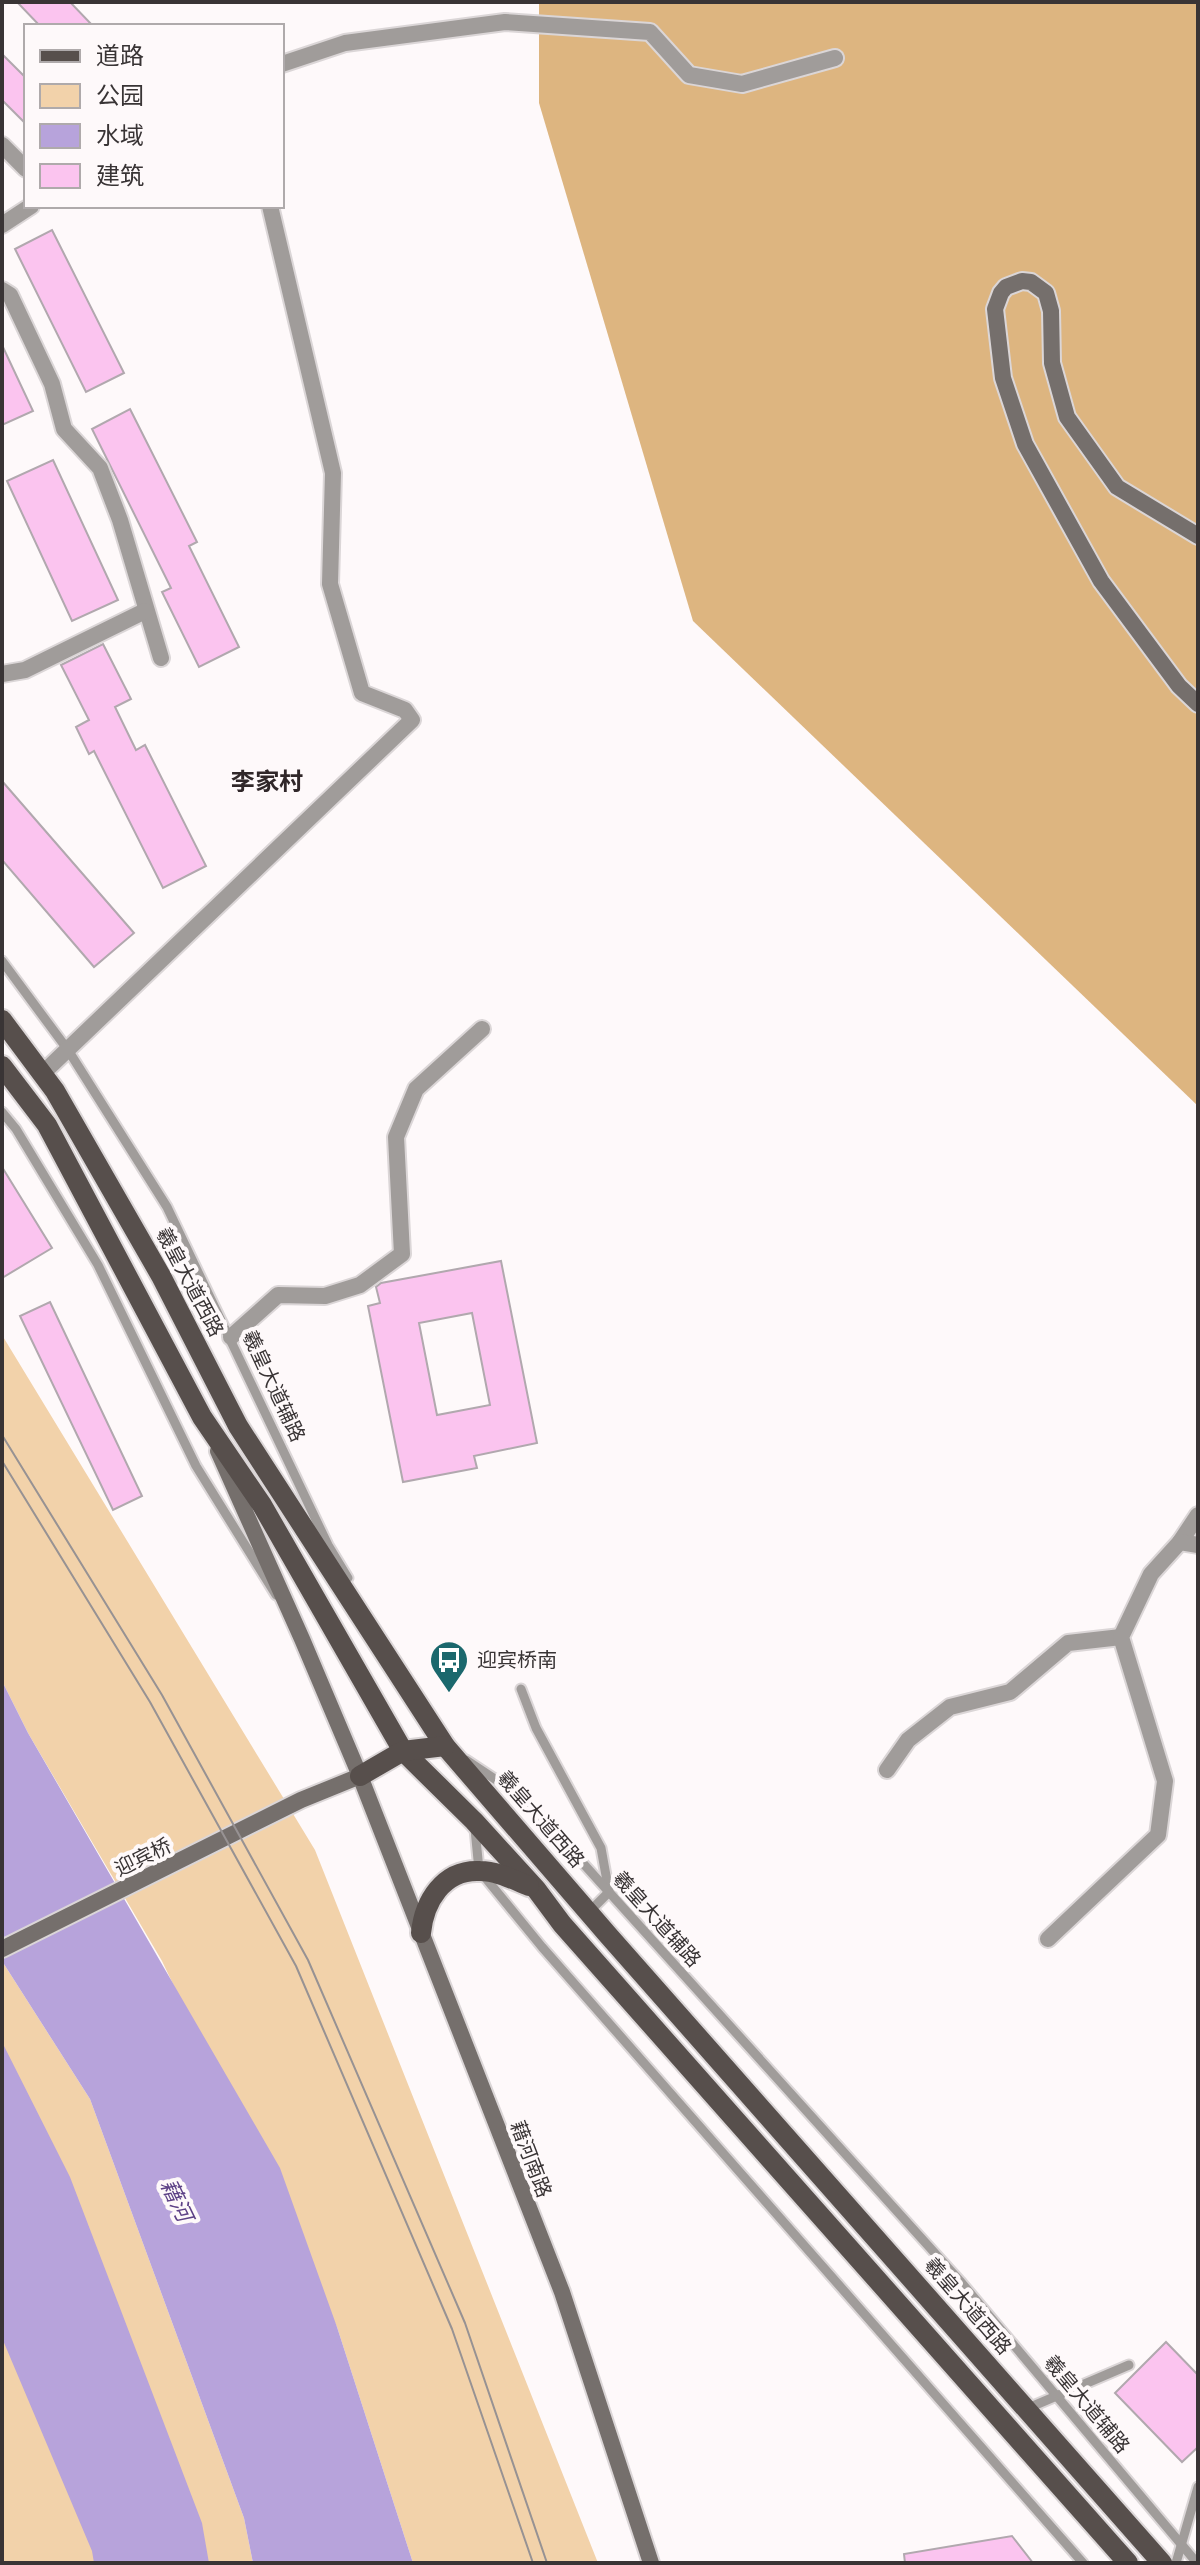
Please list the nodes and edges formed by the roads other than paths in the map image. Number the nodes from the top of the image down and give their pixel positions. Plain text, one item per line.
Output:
1 (835, 58) dead end
2 (284, 63) edge
3 (2, 145) edge
4 (24, 167) edge
5 (28, 208) edge
6 (270, 208) edge
7 (2, 225) edge
8 (2, 290) edge
9 (1198, 536) edge
10 (145, 611) junction
11 (161, 658) dead end
12 (2, 674) edge
13 (1198, 704) edge
14 (2, 961) edge
15 (2, 1020) edge
16 (482, 1029) dead end
17 (68, 1050) junction
18 (2, 1066) edge
19 (42, 1074) junction
20 (2, 1112) edge
21 (231, 1337) junction
22 (202, 1417) junction
23 (1198, 1515) edge
24 (1180, 1542) junction
25 (1198, 1545) edge
26 (1121, 1637) junction
27 (302, 1639) junction
28 (521, 1689) dead end
29 (445, 1746) junction
30 (403, 1751) junction
31 (887, 1770) dead end
32 (360, 1776) junction
33 (474, 1821) junction
34 (479, 1870) junction
35 (536, 1889) junction
36 (609, 1892) junction
37 (589, 1912) junction
38 (421, 1933) junction
39 (1048, 1939) dead end
40 (2, 1949) edge
41 (1129, 2365) dead end
42 (1056, 2395) junction
43 (1026, 2409) junction
44 (1198, 2487) edge
45 (1181, 2544) junction
46 (651, 2563) edge
47 (1083, 2563) edge
48 (1128, 2563) edge
49 (1162, 2563) edge
50 (1176, 2563) edge
51 (1197, 2563) edge

1 - 2 street
3 - 4 street
5 - 7 street
6 - 17 street
8 - 10 street
9 - 13 main road
10 - 11 street
10 - 12 street
14 - 17 lane, 羲皇大道辅路
15 - 19 main road, 羲皇大道西路
16 - 21 street
17 - 19 street
17 - 21 lane, 羲皇大道辅路
18 - 22 main road
19 - 29 main road, 羲皇大道西路
20 - 27 lane
21 - 29 lane, 羲皇大道辅路
22 - 27 main road, 藉河南路
22 - 30 main road
23 - 24 street
24 - 25 street
24 - 26 street
26 - 31 street
26 - 39 street
27 - 32 main road, 藉河南路
28 - 36 lane
29 - 30 main road
29 - 36 lane, 羲皇大道辅路
29 - 37 main road, 羲皇大道西路
30 - 32 main road
30 - 33 main road
32 - 38 main road, 藉河南路
32 - 40 main road, 迎宾桥
33 - 34 lane
33 - 35 main road
34 - 35 main road
34 - 38 main road
34 - 47 lane
35 - 48 main road
36 - 37 lane
36 - 42 lane, 羲皇大道辅路
37 - 43 main road, 羲皇大道西路
38 - 46 main road, 藉河南路
41 - 42 lane
42 - 43 lane
42 - 45 lane, 羲皇大道辅路
43 - 49 main road, 羲皇大道西路
44 - 45 lane
45 - 50 lane
45 - 51 lane, 羲皇大道辅路

